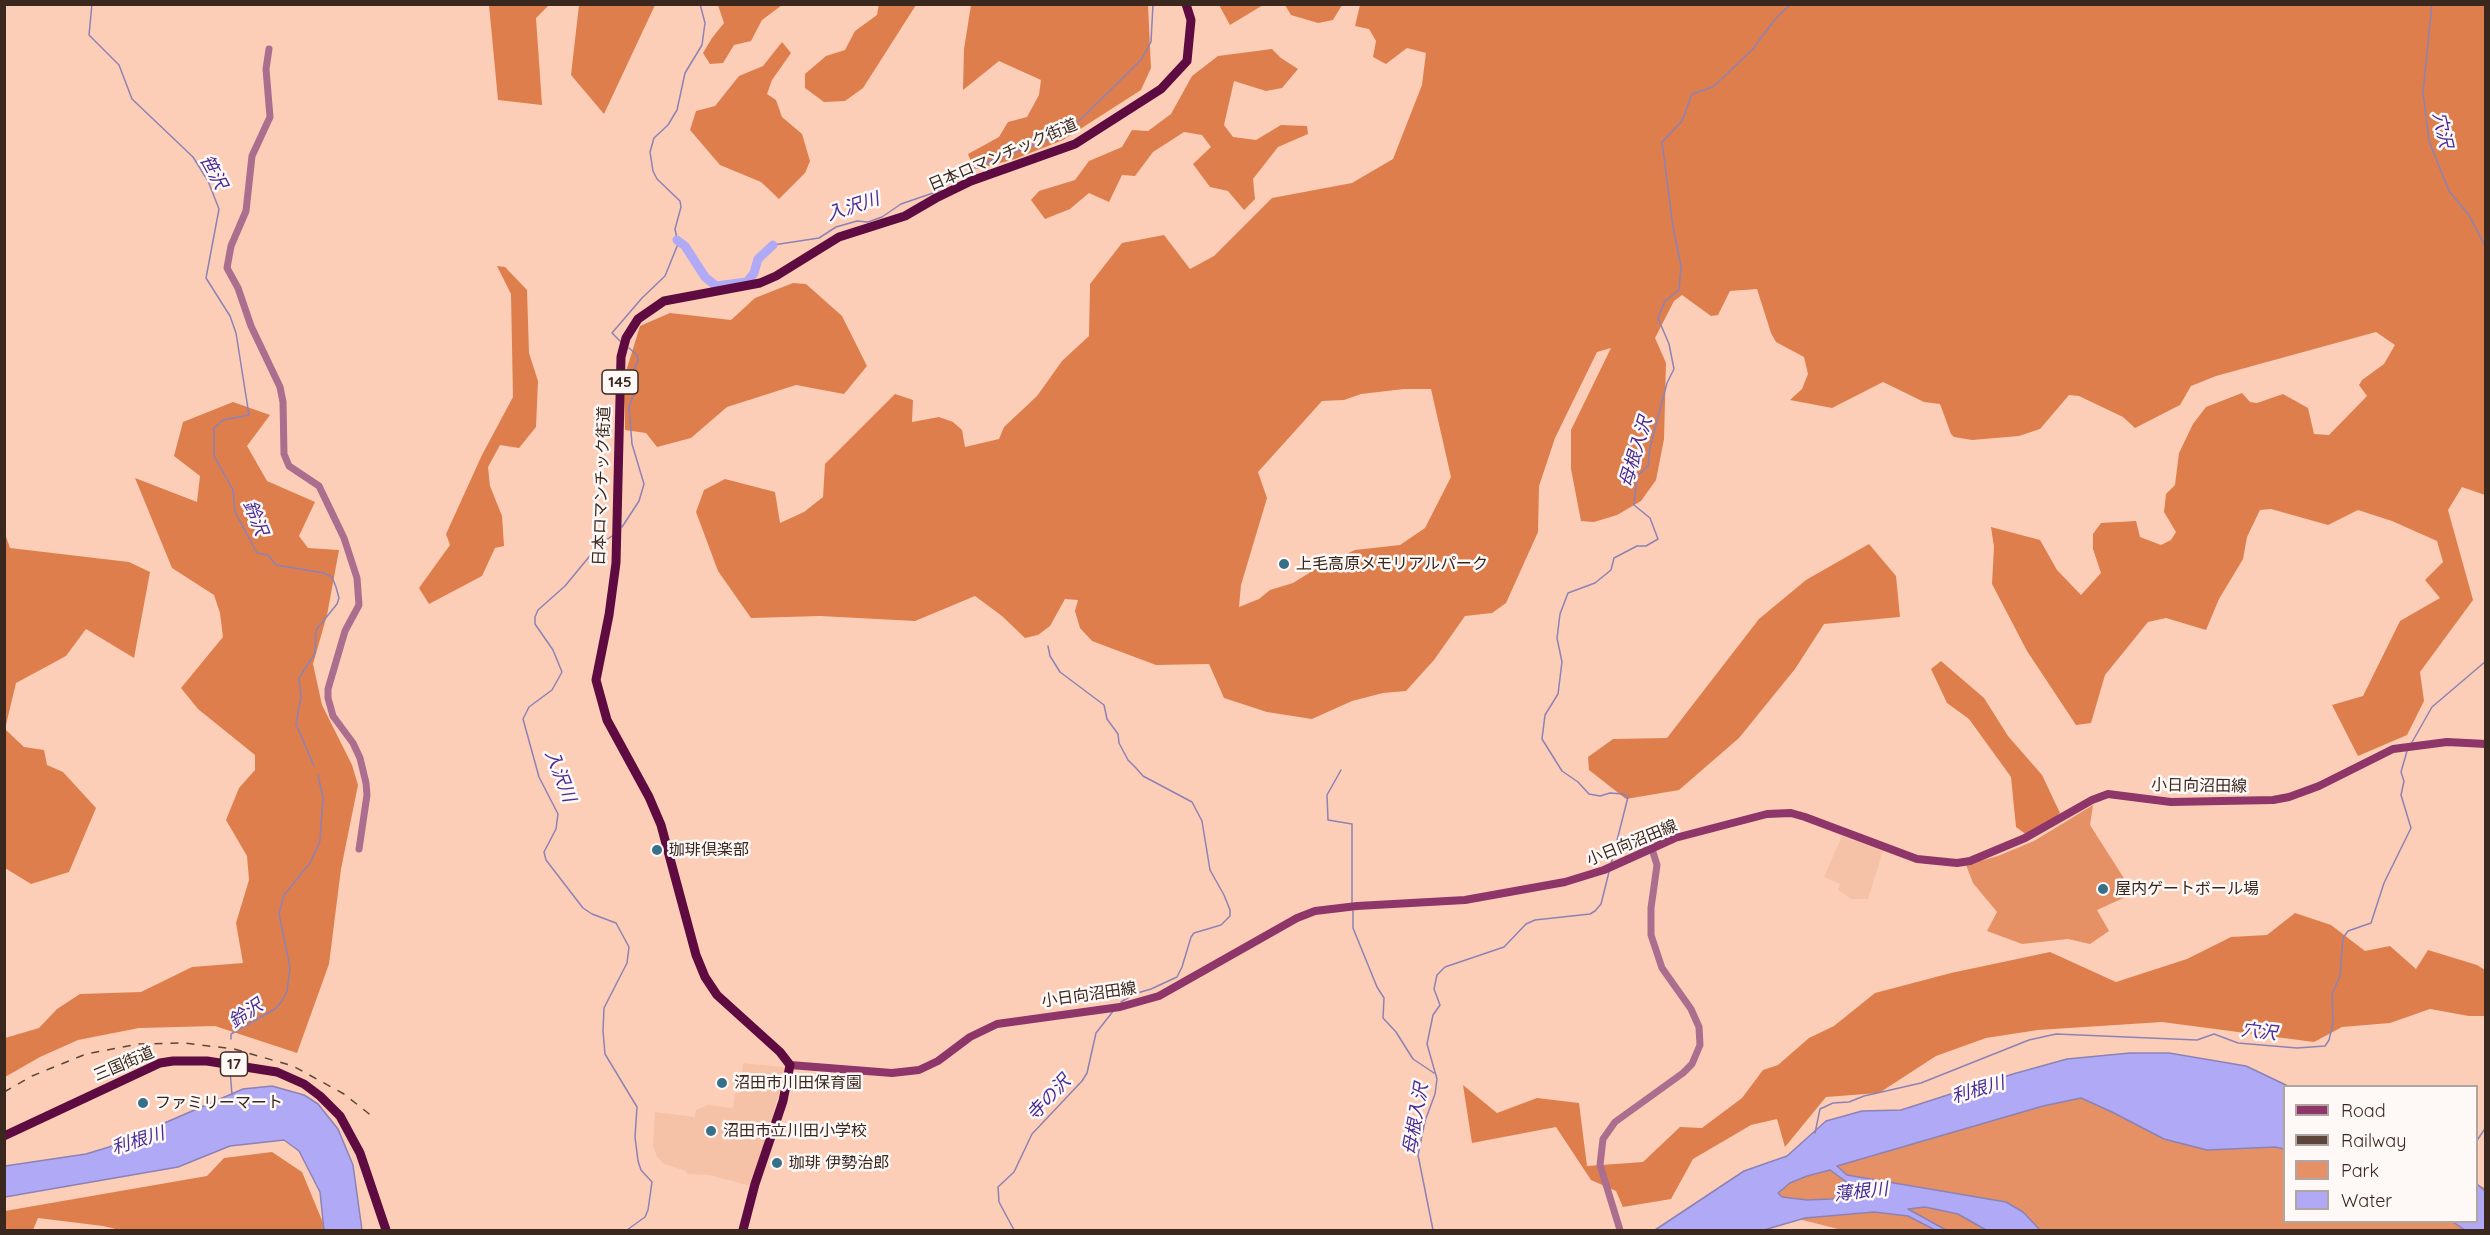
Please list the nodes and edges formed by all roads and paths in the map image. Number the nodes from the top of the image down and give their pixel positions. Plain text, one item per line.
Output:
1 (1186, 4) edge
2 (269, 49) dead end
3 (2486, 744) edge
4 (359, 849) dead end
5 (1652, 849) junction
6 (790, 1065) junction
7 (4, 1136) edge
8 (386, 1230) edge
9 (743, 1230) edge
10 (1620, 1230) edge

1 - 6 highway, 日本ロマンチック街道 / 145
2 - 4 street
3 - 5 main road, 小日向沼田線
5 - 6 main road, 小日向沼田線
5 - 10 street
6 - 9 highway
7 - 8 highway, 三国街道 / 17

